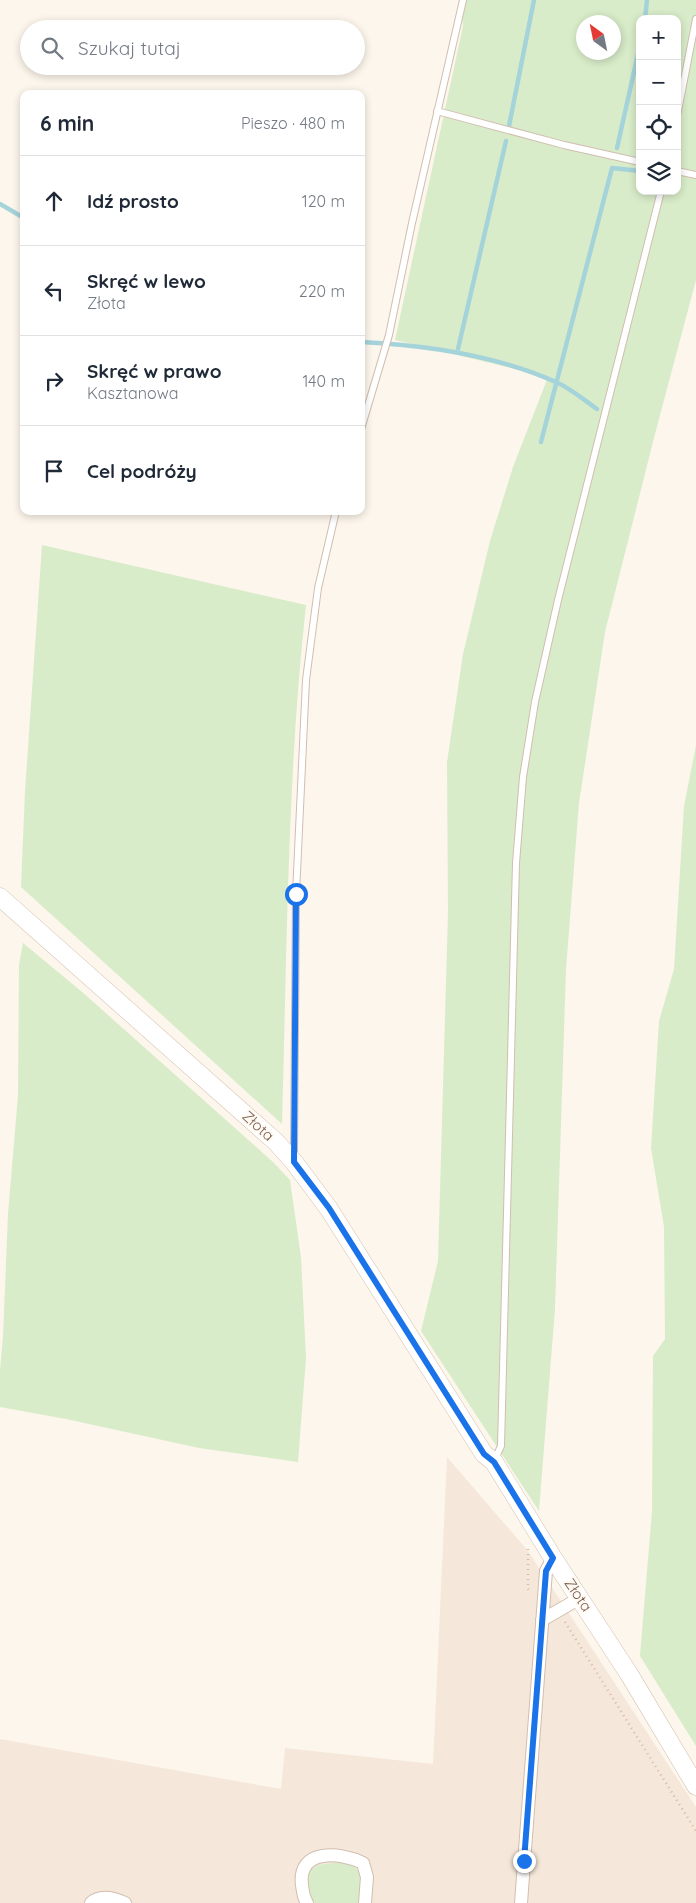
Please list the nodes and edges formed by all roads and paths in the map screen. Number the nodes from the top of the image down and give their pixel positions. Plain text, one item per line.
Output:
1 (463, 0) edge
2 (696, 19) edge
3 (679, 105) edge
4 (437, 111) junction
5 (636, 161) edge
6 (681, 171) edge
7 (696, 175) edge
8 (660, 195) edge
9 (365, 415) edge
10 (335, 515) edge
11 (0, 897) edge
12 (294, 1162) junction
13 (494, 1462) junction
14 (528, 1545) dead end
15 (553, 1558) junction
16 (544, 1597) junction
17 (580, 1598) junction
18 (558, 1612) junction
19 (542, 1620) junction
20 (696, 1786) edge
21 (696, 1831) edge
22 (91, 1903) edge
23 (125, 1903) edge
24 (307, 1903) edge
25 (365, 1903) edge
26 (521, 1903) edge

1 - 4 lane
2 - 3 lane
4 - 5 lane
4 - 9 lane
6 - 7 lane
8 - 13 lane
10 - 12 lane
11 - 12 street, Złota
12 - 13 street, Złota
13 - 15 street, Złota
14 - 16 path
15 - 16 street
15 - 17 street, Złota
16 - 19 street
17 - 18 street
17 - 20 street, Złota
18 - 19 street
18 - 21 path
19 - 26 street
22 - 23 street
24 - 25 street

